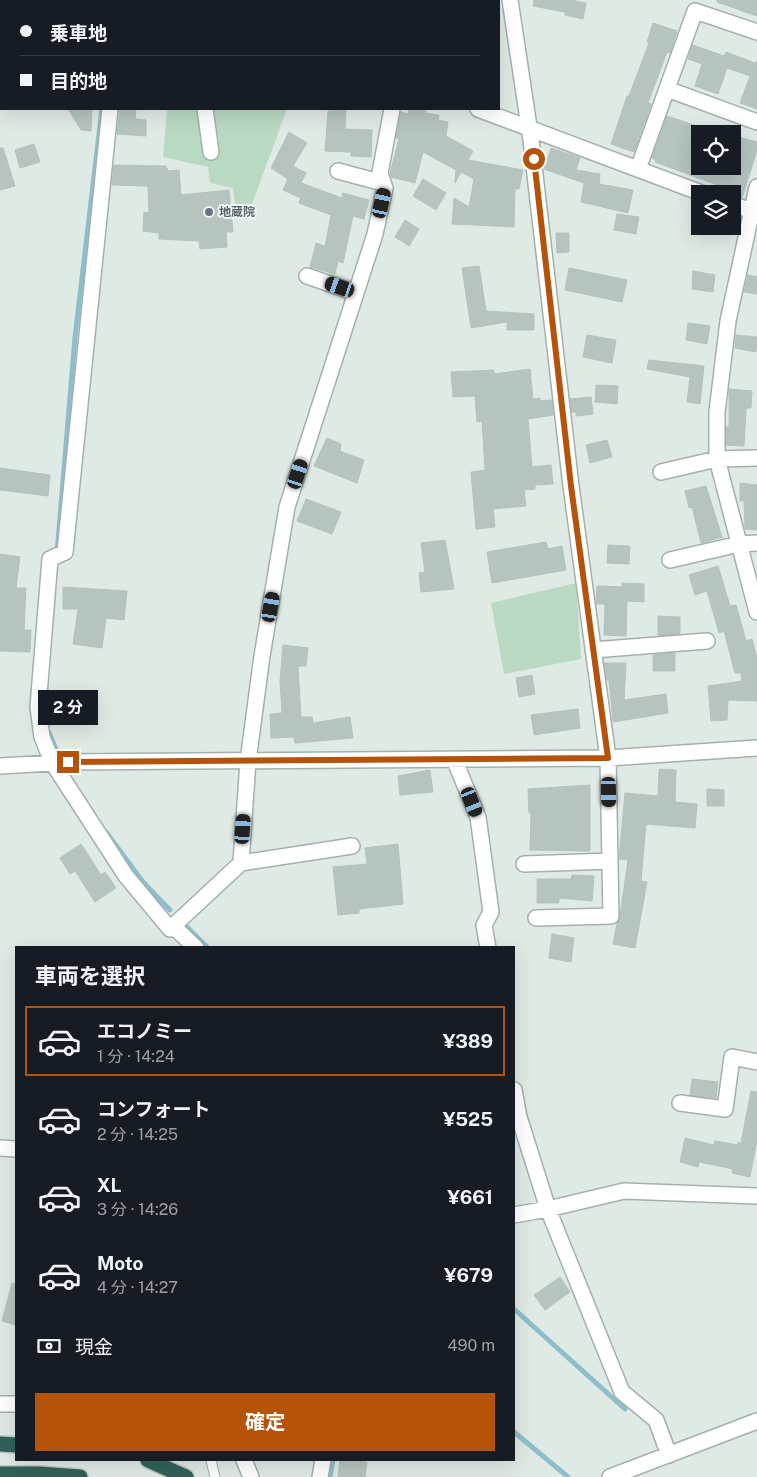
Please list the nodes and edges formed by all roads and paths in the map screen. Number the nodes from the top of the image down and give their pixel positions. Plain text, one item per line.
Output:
1 (510, 0) edge
2 (757, 32) edge
3 (667, 89) junction
4 (110, 110) edge
5 (205, 110) edge
6 (392, 110) edge
7 (481, 110) edge
8 (757, 122) edge
9 (529, 128) junction
10 (211, 152) dead end
11 (638, 169) junction
12 (338, 171) dead end
13 (384, 184) junction
14 (757, 187) edge
15 (691, 189) edge
16 (741, 207) edge
17 (754, 212) edge
18 (307, 276) dead end
19 (356, 293) junction
20 (757, 458) edge
21 (717, 459) junction
22 (661, 472) dead end
23 (757, 543) edge
24 (740, 544) junction
25 (670, 560) dead end
26 (757, 612) edge
27 (708, 641) dead end
28 (593, 650) junction
29 (757, 748) edge
30 (608, 758) junction
31 (454, 759) junction
32 (248, 761) junction
33 (58, 762) junction
34 (0, 766) edge
35 (352, 846) dead end
36 (610, 861) junction
37 (241, 863) junction
38 (524, 864) dead end
39 (536, 918) dead end
40 (173, 926) junction
41 (194, 946) edge
42 (488, 946) edge
43 (757, 1062) edge
44 (515, 1096) edge
45 (680, 1103) dead end
46 (0, 1148) edge
47 (15, 1148) edge
48 (757, 1196) edge
49 (548, 1209) junction
50 (515, 1215) edge
51 (0, 1404) edge
52 (15, 1404) edge
53 (757, 1421) edge
54 (0, 1444) edge
55 (15, 1445) edge
56 (669, 1455) junction
57 (150, 1461) edge
58 (211, 1461) edge
59 (244, 1461) edge
60 (322, 1461) edge
61 (0, 1474) edge
62 (80, 1477) edge
63 (186, 1477) edge
64 (215, 1477) edge
65 (251, 1477) edge
66 (320, 1477) edge
67 (610, 1477) edge

1 - 9 street
2 - 3 street
3 - 8 street
3 - 11 street
4 - 33 street
5 - 10 street
6 - 13 street
7 - 9 street
9 - 11 street
9 - 28 street
11 - 15 street
12 - 13 street
13 - 19 street
14 - 17 street
16 - 17 street
17 - 21 street
18 - 19 street
19 - 32 street
20 - 21 street
21 - 22 street
21 - 24 street
23 - 24 street
24 - 25 street
24 - 26 street
27 - 28 street
28 - 30 street
29 - 30 street
30 - 31 street
30 - 36 street
31 - 32 street
31 - 42 street
32 - 33 street
32 - 37 street
33 - 34 street
33 - 40 street
35 - 37 street
36 - 38 street
36 - 39 street
37 - 40 street
40 - 41 street
43 - 45 street
44 - 49 street
46 - 47 street
48 - 49 street
49 - 50 street
49 - 56 street
51 - 52 street
53 - 56 street
54 - 55 highway
56 - 67 street
57 - 63 highway
58 - 64 lane
59 - 65 street
60 - 66 street
61 - 62 highway

